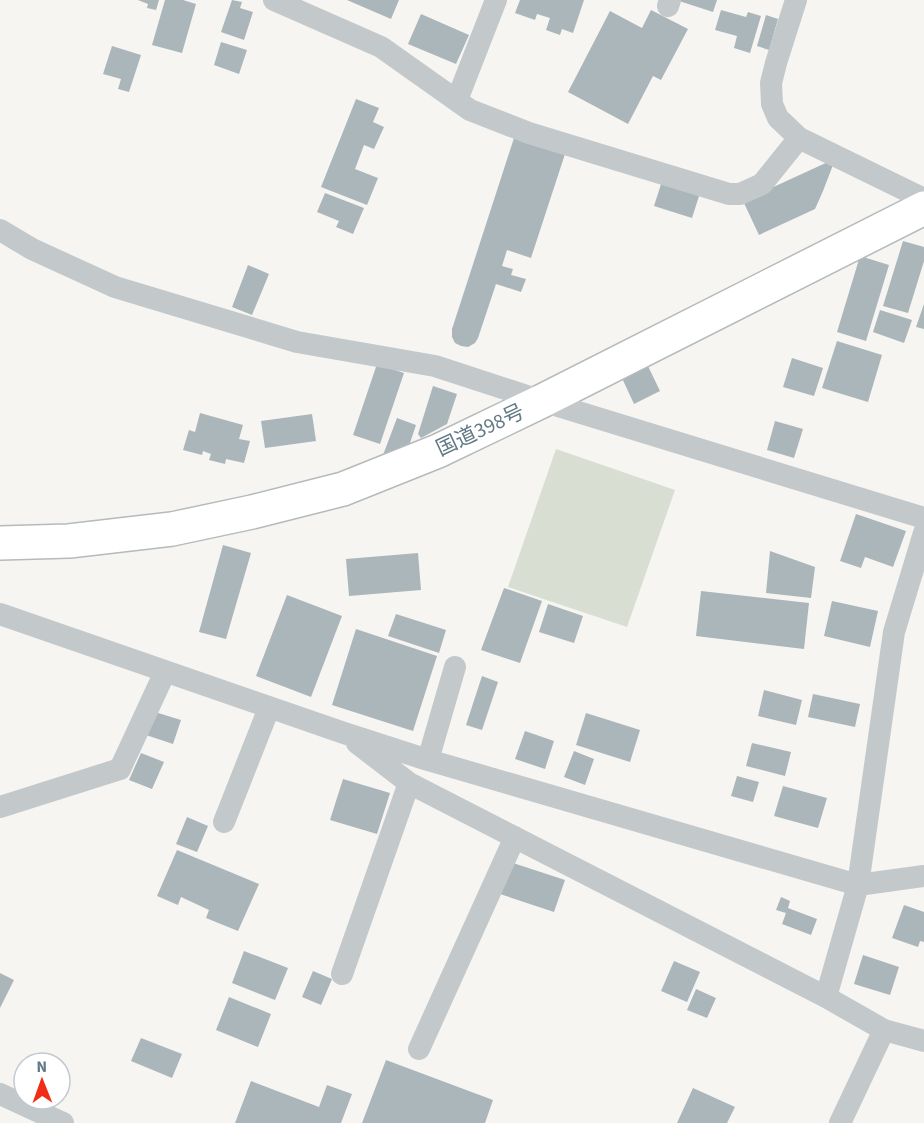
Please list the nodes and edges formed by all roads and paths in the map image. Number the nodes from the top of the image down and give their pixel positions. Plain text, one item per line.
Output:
1 (274, 0) edge
2 (496, 0) edge
3 (796, 0) edge
4 (457, 100) junction
5 (799, 138) junction
6 (924, 199) edge
7 (924, 208) edge
8 (0, 230) edge
9 (542, 401) junction
10 (924, 518) edge
11 (924, 533) edge
12 (0, 543) edge
13 (0, 614) edge
14 (455, 667) dead end
15 (165, 672) junction
16 (269, 708) junction
17 (344, 734) junction
18 (428, 760) junction
19 (409, 783) junction
20 (0, 807) edge
21 (224, 822) dead end
22 (515, 837) junction
23 (924, 876) edge
24 (858, 885) junction
25 (342, 974) dead end
26 (826, 997) junction
27 (884, 1030) junction
28 (924, 1041) edge
29 (418, 1049) dead end
30 (0, 1094) edge
31 (63, 1123) edge
32 (840, 1123) edge

1 - 4 street
2 - 4 street
3 - 5 street
4 - 5 street
5 - 6 street
7 - 9 highway, 国道398号
8 - 9 street
9 - 10 street
9 - 12 highway, 国道398号
11 - 24 street
13 - 15 street
14 - 18 street
15 - 16 street
15 - 20 street
16 - 17 street
16 - 21 street
17 - 18 street
17 - 19 street
18 - 24 street
19 - 22 street
19 - 25 street
22 - 26 street
22 - 29 street
23 - 24 street
24 - 26 street
26 - 27 street
27 - 28 street
27 - 32 street
30 - 31 street

